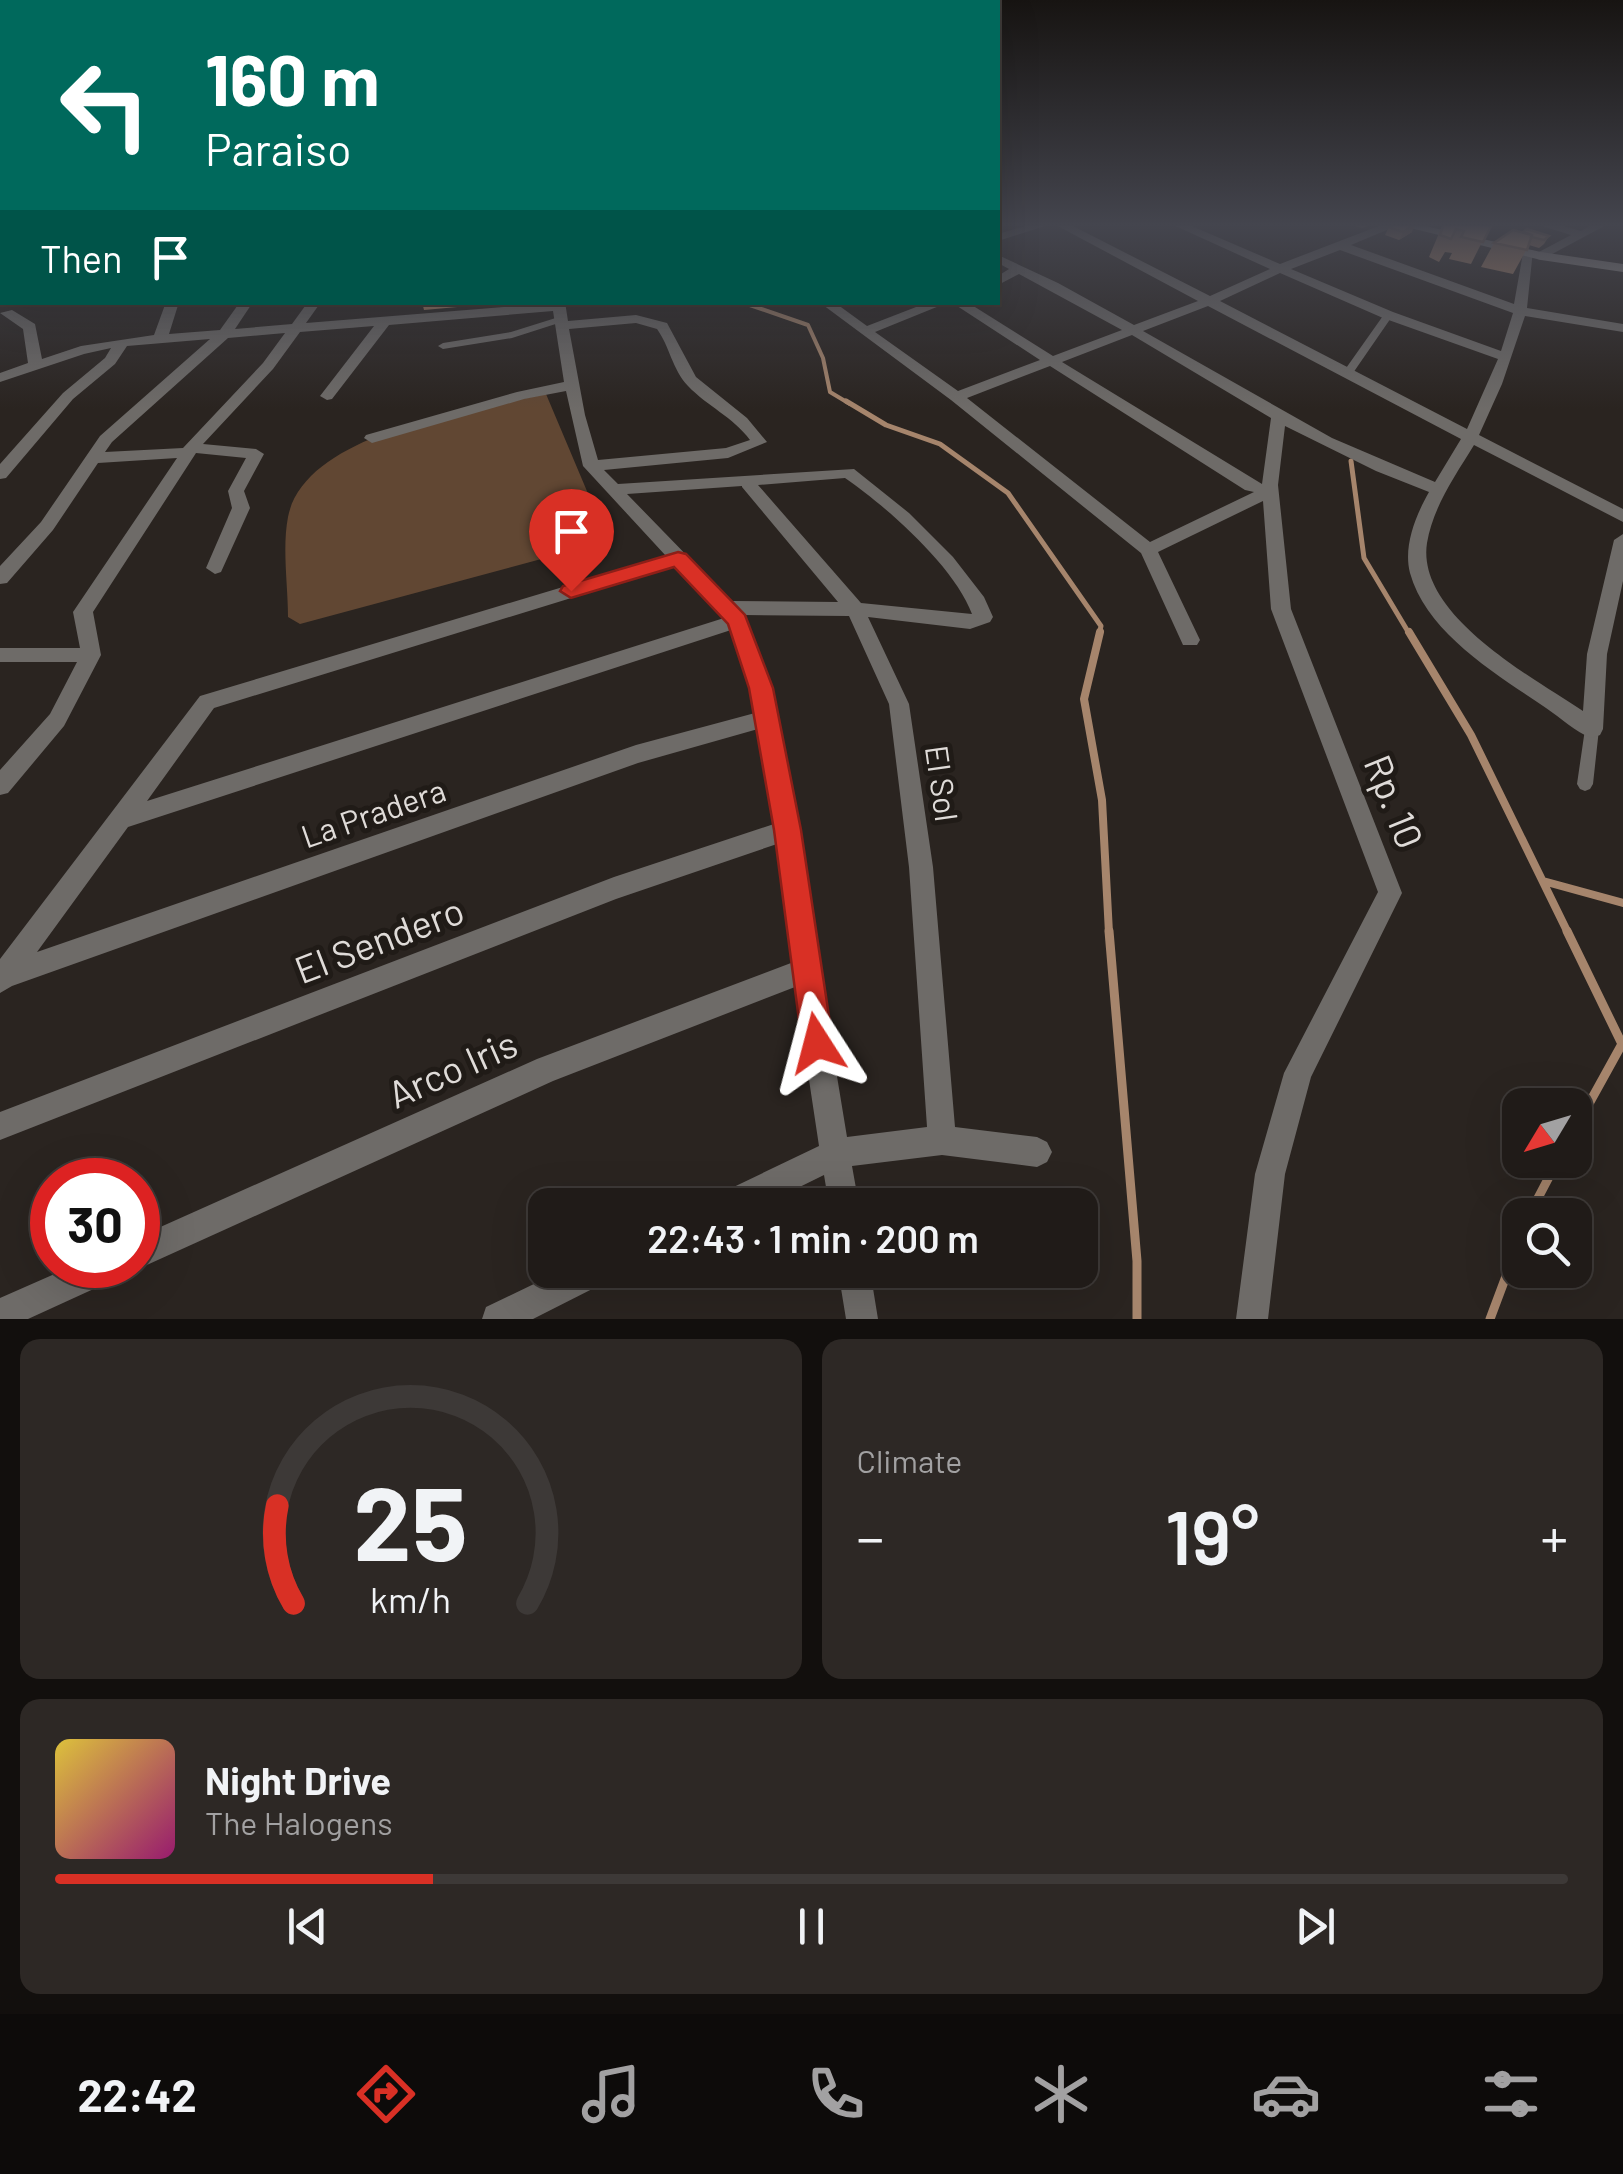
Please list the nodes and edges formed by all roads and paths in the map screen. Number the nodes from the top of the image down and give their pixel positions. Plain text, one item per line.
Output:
1 (1052, 286) edge
2 (1178, 286) edge
3 (1244, 286) edge
4 (1318, 286) edge
5 (1448, 286) edge
6 (1527, 286) edge
7 (1210, 302) junction
8 (171, 305) edge
9 (244, 305) edge
10 (313, 305) edge
11 (828, 305) edge
12 (936, 305) edge
13 (962, 305) edge
14 (1520, 312) junction
15 (560, 314) edge
16 (4, 315) edge
17 (1388, 315) junction
18 (383, 323) junction
19 (300, 326) junction
20 (1623, 328) edge
21 (1136, 330) junction
22 (227, 331) junction
23 (866, 331) junction
24 (160, 339) junction
25 (122, 342) junction
26 (443, 346) dead end
27 (1505, 356) junction
28 (1050, 361) junction
29 (36, 366) junction
30 (1348, 371) junction
31 (0, 378) edge
32 (573, 386) junction
33 (327, 396) dead end
34 (956, 397) junction
35 (1279, 414) junction
36 (372, 438) dead end
37 (1470, 438) junction
38 (190, 450) junction
39 (94, 458) junction
40 (591, 466) junction
41 (0, 474) edge
42 (748, 483) junction
43 (1438, 489) junction
44 (614, 490) junction
45 (1270, 491) junction
46 (1623, 516) edge
47 (1623, 540) edge
48 (1148, 550) junction
49 (678, 558) junction
50 (215, 568) dead end
51 (0, 578) edge
52 (855, 610) junction
53 (732, 614) junction
54 (1190, 640) dead end
55 (0, 655) edge
56 (92, 656) junction
57 (767, 718) junction
58 (1592, 729) junction
59 (1585, 784) dead end
60 (0, 786) edge
61 (117, 820) junction
62 (788, 830) junction
63 (805, 970) junction
64 (1, 978) edge
65 (0, 1126) edge
66 (942, 1140) junction
67 (1037, 1152) dead end
68 (836, 1153) junction
69 (765, 1188) edge
70 (841, 1188) edge
71 (160, 1243) edge
72 (60, 1288) edge
73 (561, 1288) edge
74 (857, 1288) edge
75 (0, 1315) edge
76 (498, 1319) edge
77 (862, 1319) edge
78 (1252, 1319) edge

1 - 21 street
2 - 7 street
3 - 7 street
4 - 17 street
5 - 14 street
6 - 14 street
7 - 21 street
7 - 30 street
8 - 24 street
9 - 22 street
10 - 19 street
11 - 23 street
12 - 23 street
13 - 28 street
14 - 20 street
14 - 27 street
15 - 18 street
15 - 26 lane
15 - 32 street
15 - 40 street
16 - 29 street
17 - 27 street
17 - 30 lane
18 - 19 street
18 - 33 street
19 - 22 street
19 - 38 street
21 - 28 street
21 - 35 street
22 - 24 street
22 - 39 street
23 - 34 street
24 - 25 street
25 - 29 street
25 - 41 street
27 - 37 street
28 - 34 street
28 - 45 street
29 - 31 street
30 - 37 street
32 - 36 street
32 - 40 street
34 - 48 street
35 - 43 street
35 - 45 street, Rp. 10
37 - 43 street
37 - 46 street
38 - 39 street
38 - 50 street
38 - 56 street
39 - 51 street
40 - 44 street
42 - 44 street
42 - 52 street, El Sol
42 - 52 street
43 - 58 street
44 - 49 street
45 - 48 street
45 - 78 street, Rp. 10
47 - 58 street
48 - 54 street
49 - 53 street
49 - 61 street
52 - 53 street
52 - 66 street, El Sol
53 - 57 street
53 - 61 street
55 - 56 street
56 - 60 street
57 - 62 street
57 - 64 street, La Pradera
58 - 59 lane
61 - 64 street
62 - 63 street
62 - 65 street, El Sendero
63 - 68 street
63 - 71 street, Arco Iris
66 - 67 street
66 - 68 street
68 - 69 street
68 - 70 street
72 - 75 street
73 - 76 street
74 - 77 street

